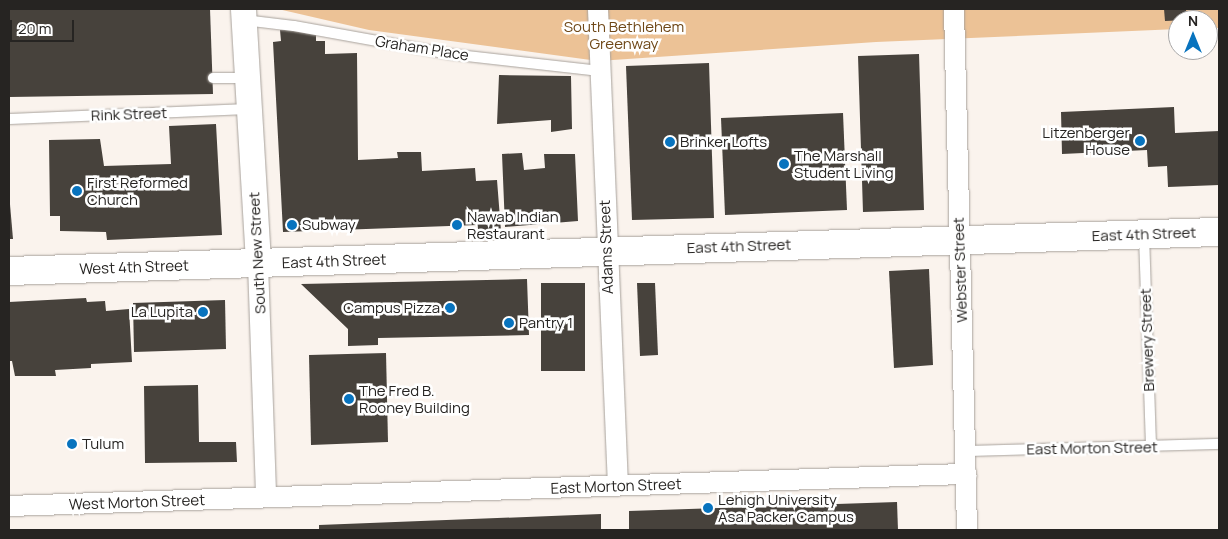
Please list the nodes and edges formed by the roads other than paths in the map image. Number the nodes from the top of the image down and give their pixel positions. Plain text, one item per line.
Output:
1 (598, 9) edge
2 (954, 9) edge
3 (243, 15) edge
4 (600, 71) junction
5 (213, 78) dead end
6 (247, 78) junction
7 (249, 109) junction
8 (9, 118) edge
9 (1219, 232) edge
10 (1144, 234) junction
11 (959, 239) junction
12 (606, 250) junction
13 (258, 264) junction
14 (9, 271) edge
15 (1219, 444) edge
16 (1151, 447) junction
17 (965, 451) junction
18 (966, 474) junction
19 (618, 485) junction
20 (266, 497) junction
21 (9, 506) edge
22 (967, 530) edge

1 - 4 street, Adams Street
2 - 11 street, Webster Street
3 - 4 lane, Graham Place
3 - 6 street, South New Street
4 - 12 street, Adams Street
5 - 6 lane
6 - 7 street, South New Street
7 - 8 lane, Rink Street
7 - 13 street, South New Street
9 - 10 main road, East 4th Street
10 - 11 main road, East 4th Street
10 - 16 lane, Brewery Street
11 - 12 main road, East 4th Street
11 - 17 street, Webster Street
12 - 13 main road, East 4th Street
12 - 19 street, Adams Street
13 - 14 main road, West 4th Street
13 - 20 street, South New Street
15 - 16 lane, East Morton Street
16 - 17 lane, East Morton Street
17 - 18 street, Webster Street
18 - 19 street, East Morton Street
18 - 22 street, Webster Street
19 - 20 street, East Morton Street
20 - 21 street, West Morton Street

